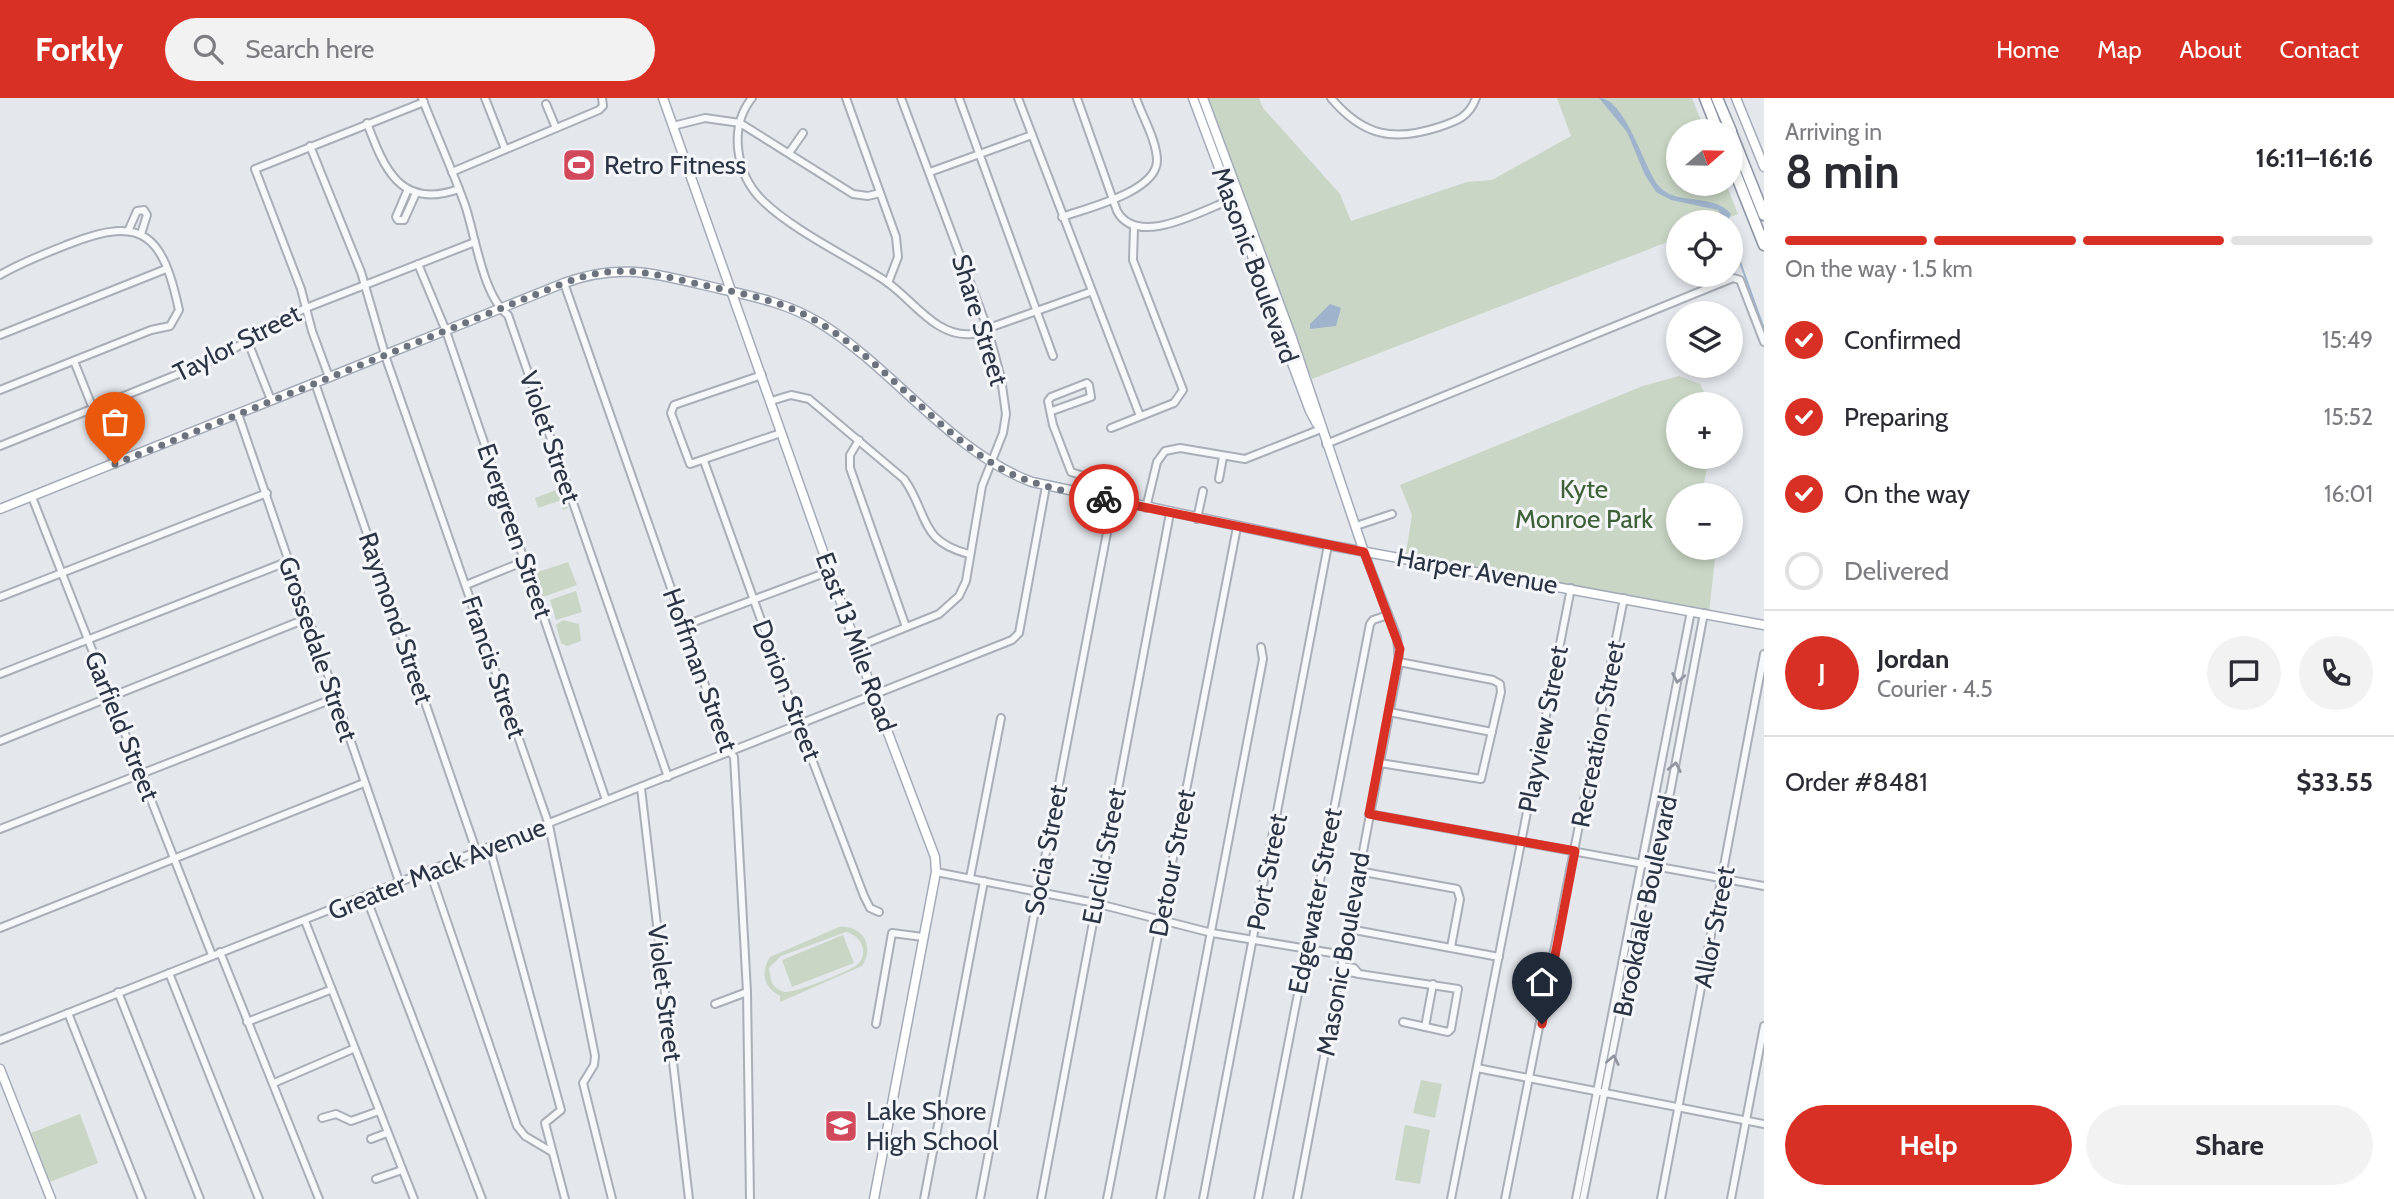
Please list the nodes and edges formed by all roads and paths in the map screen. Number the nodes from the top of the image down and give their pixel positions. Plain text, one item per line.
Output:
1 (485, 98) edge
2 (602, 98) edge
3 (663, 98) edge
4 (752, 98) edge
5 (846, 98) edge
6 (901, 98) edge
7 (959, 98) edge
8 (1018, 98) edge
9 (1077, 98) edge
10 (1136, 98) edge
11 (1193, 98) edge
12 (1203, 98) edge
13 (1331, 98) edge
14 (1475, 98) edge
15 (1705, 98) edge
16 (1717, 98) edge
17 (1736, 98) edge
18 (423, 100) edge
19 (545, 104) dead end
20 (1713, 119) edge
21 (1726, 119) edge
22 (367, 123) junction
23 (740, 123) junction
24 (673, 126) junction
25 (556, 128) junction
26 (1206, 132) junction
27 (803, 133) dead end
28 (1032, 135) junction
29 (310, 146) junction
30 (505, 149) junction
31 (1222, 149) junction
32 (789, 153) junction
33 (980, 154) junction
34 (1743, 162) edge
35 (1764, 167) edge
36 (452, 172) junction
37 (930, 172) junction
38 (459, 189) junction
39 (408, 190) junction
40 (1743, 192) edge
41 (416, 193) junction
42 (880, 193) junction
43 (1114, 198) junction
44 (1230, 201) junction
45 (1247, 214) junction
46 (1764, 215) edge
47 (1062, 217) junction
48 (1134, 228) junction
49 (129, 229) junction
50 (141, 234) junction
51 (1245, 239) junction
52 (475, 242) junction
53 (1764, 245) edge
54 (418, 264) junction
55 (166, 269) junction
56 (1268, 273) junction
57 (0, 275) edge
58 (888, 282) junction
59 (564, 283) junction
60 (365, 285) junction
61 (732, 292) junction
62 (1090, 292) junction
63 (306, 308) junction
64 (500, 309) junction
65 (1039, 311) junction
66 (988, 330) junction
67 (446, 331) junction
68 (1280, 332) junction
69 (0, 335) edge
70 (1293, 338) junction
71 (248, 342) junction
72 (1764, 342) edge
73 (1297, 350) junction
74 (386, 354) junction
75 (1052, 356) dead end
76 (74, 360) junction
77 (1291, 361) junction
78 (762, 375) junction
79 (329, 377) junction
80 (1303, 380) junction
81 (315, 383) junction
82 (0, 390) edge
83 (271, 400) junction
84 (771, 401) junction
85 (93, 409) junction
86 (1052, 411) junction
87 (238, 414) junction
88 (1140, 416) junction
89 (1111, 428) dead end
90 (1321, 429) junction
91 (781, 433) junction
92 (859, 440) junction
93 (1326, 444) junction
94 (0, 446) edge
95 (1223, 457) junction
96 (704, 461) junction
97 (991, 462) junction
98 (115, 464) junction
99 (1219, 479) dead end
100 (1046, 486) junction
101 (1203, 491) dead end
102 (267, 493) junction
103 (32, 496) junction
104 (1093, 497) junction
105 (1113, 501) junction
106 (1146, 508) junction
107 (0, 509) edge
108 (1170, 513) junction
109 (1392, 514) dead end
110 (1197, 519) junction
111 (1356, 526) junction
112 (1237, 527) junction
113 (1328, 545) junction
114 (1364, 552) junction
115 (970, 554) junction
116 (289, 561) junction
117 (525, 561) junction
118 (830, 571) junction
119 (61, 572) junction
120 (466, 585) junction
121 (1571, 588) junction
122 (0, 597) edge
123 (1624, 598) junction
124 (753, 600) junction
125 (1691, 611) junction
126 (1704, 614) junction
127 (1388, 615) junction
128 (308, 618) junction
129 (1764, 625) edge
130 (683, 626) junction
131 (906, 627) junction
132 (87, 639) junction
133 (857, 647) junction
134 (1261, 647) dead end
135 (1764, 654) edge
136 (1399, 662) junction
137 (0, 674) edge
138 (110, 696) junction
139 (874, 696) junction
140 (335, 698) junction
141 (1389, 712) junction
142 (1001, 718) dead end
143 (800, 725) junction
144 (1492, 732) junction
145 (0, 741) edge
146 (731, 753) junction
147 (1380, 764) junction
148 (141, 773) junction
149 (668, 777) junction
150 (364, 783) junction
151 (641, 788) junction
152 (606, 800) junction
153 (1369, 814) junction
154 (549, 825) junction
155 (0, 830) edge
156 (1521, 841) junction
157 (490, 849) junction
158 (1575, 851) junction
159 (477, 853) junction
160 (174, 858) junction
161 (1642, 864) junction
162 (1650, 866) junction
163 (1358, 871) junction
164 (430, 872) junction
165 (936, 872) junction
166 (970, 878) junction
167 (1723, 880) junction
168 (984, 881) junction
169 (400, 884) junction
170 (1764, 886) edge
171 (1039, 891) junction
172 (366, 897) junction
173 (1095, 903) junction
174 (879, 912) dead end
175 (305, 921) junction
176 (1161, 921) junction
177 (0, 928) edge
178 (1349, 929) junction
179 (1212, 933) junction
180 (923, 937) junction
181 (1254, 941) junction
182 (1451, 947) junction
183 (1305, 948) junction
184 (220, 952) junction
185 (212, 955) junction
186 (1344, 955) junction
187 (1499, 957) junction
188 (1341, 968) junction
189 (169, 973) junction
190 (1433, 984) junction
191 (330, 990) junction
192 (118, 992) junction
193 (747, 992) junction
194 (715, 1004) dead end
195 (68, 1013) junction
196 (247, 1022) junction
197 (1403, 1022) dead end
198 (876, 1024) dead end
199 (1764, 1026) edge
200 (1424, 1027) junction
201 (0, 1040) edge
202 (353, 1049) junction
203 (1477, 1068) junction
204 (0, 1069) edge
205 (1531, 1078) junction
206 (274, 1083) junction
207 (1598, 1091) junction
208 (1606, 1093) junction
209 (1679, 1107) junction
210 (379, 1111) junction
211 (322, 1118) dead end
212 (1746, 1121) junction
213 (1764, 1124) edge
214 (387, 1133) junction
215 (371, 1139) dead end
216 (552, 1152) junction
217 (402, 1170) junction
218 (376, 1179) dead end
219 (51, 1199) edge
220 (142, 1199) edge
221 (200, 1199) edge
222 (259, 1199) edge
223 (319, 1199) edge
224 (414, 1199) edge
225 (482, 1199) edge
226 (565, 1199) edge
227 (612, 1199) edge
228 (689, 1199) edge
229 (750, 1199) edge
230 (874, 1199) edge
231 (924, 1199) edge
232 (980, 1199) edge
233 (1041, 1199) edge
234 (1107, 1199) edge
235 (1160, 1199) edge
236 (1203, 1199) edge
237 (1258, 1199) edge
238 (1297, 1199) edge
239 (1451, 1199) edge
240 (1505, 1199) edge
241 (1576, 1199) edge
242 (1583, 1199) edge
243 (1661, 1199) edge
244 (1731, 1199) edge

1 - 30 street
2 - 25 street
3 - 24 main road, East 13 Mile Road
4 - 23 street
5 - 42 street
6 - 37 street, Share Street
7 - 33 street
8 - 28 street
9 - 43 street
10 - 43 street
11 - 26 main road, Masonic Boulevard
12 - 31 main road, Masonic Boulevard
13 - 14 street
15 - 20 highway
16 - 21 highway
17 - 35 main road
18 - 22 street
18 - 36 street, Violet Street
19 - 25 street
22 - 29 street
22 - 39 street
23 - 24 street
23 - 32 street
23 - 58 street
24 - 61 main road, East 13 Mile Road
25 - 30 street
26 - 31 main road
26 - 44 main road, Masonic Boulevard
27 - 32 street
28 - 33 street
28 - 47 street
29 - 60 street, Francis Street
29 - 63 street
30 - 36 street
31 - 45 main road, Masonic Boulevard
32 - 42 street
33 - 37 street
33 - 65 street
34 - 46 highway
36 - 38 street, Violet Street
37 - 66 street, Share Street
38 - 41 street
38 - 52 street, Violet Street
39 - 41 street
39 - 41 street
40 - 53 highway
42 - 58 street
43 - 47 street
43 - 48 street
44 - 45 main road
44 - 48 street
44 - 51 main road, Masonic Boulevard
45 - 56 main road, Masonic Boulevard
47 - 62 street
48 - 88 street
49 - 50 street
49 - 50 street
49 - 57 street
50 - 55 street
51 - 56 main road
51 - 68 main road, Masonic Boulevard
52 - 54 street, Taylor Street
52 - 64 street, Violet Street
54 - 60 street, Taylor Street
54 - 67 street, Evergreen Street
55 - 69 street
55 - 76 street
56 - 70 main road, Masonic Boulevard
58 - 66 street
59 - 61 main road, Harper Avenue
59 - 64 main road, Harper Avenue
59 - 130 street, Hoffman Street
60 - 63 street, Taylor Street
60 - 74 street, Francis Street
61 - 78 main road, East 13 Mile Road
61 - 97 main road, Harper Avenue
62 - 65 street
62 - 88 street
63 - 71 street, Taylor Street
63 - 79 street
64 - 67 main road, Harper Avenue
64 - 149 street, Violet Street
65 - 66 street
65 - 75 street
66 - 97 street, Share Street
67 - 74 main road, Harper Avenue
67 - 117 street, Evergreen Street
68 - 70 main road
68 - 77 main road, Masonic Boulevard
70 - 73 main road, Masonic Boulevard
71 - 83 street
71 - 85 street, Taylor Street
72 - 93 street
73 - 77 main road
73 - 80 main road, Masonic Boulevard
74 - 79 main road, Harper Avenue
74 - 120 street, Francis Street
76 - 82 street
76 - 85 street
77 - 80 main road, Masonic Boulevard
78 - 84 main road, East 13 Mile Road
78 - 96 street
79 - 81 main road, Harper Avenue
80 - 90 main road, Masonic Boulevard
81 - 83 main road, Harper Avenue
81 - 159 street, Raymond Street
83 - 87 main road, Harper Avenue
84 - 91 main road, East 13 Mile Road
84 - 92 street
85 - 94 street, Taylor Street
85 - 98 street
86 - 86 street
86 - 104 street
87 - 98 main road, Harper Avenue
87 - 102 street, Grossedale Street
88 - 89 street
90 - 93 main road, Masonic Boulevard
90 - 95 street
91 - 96 street
91 - 118 main road, East 13 Mile Road
92 - 115 street
92 - 131 street
93 - 111 main road, Masonic Boulevard
95 - 99 street
95 - 106 street
96 - 124 street, Dorion Street
97 - 100 main road, Harper Avenue
97 - 115 street, Share Street
98 - 103 main road, Harper Avenue
100 - 104 main road, Harper Avenue
100 - 139 street, Greater Mack Avenue
101 - 110 street
102 - 116 street, Grossedale Street
102 - 119 street
103 - 107 main road, Harper Avenue
103 - 119 street, Garfield Street
104 - 105 main road, Harper Avenue
105 - 106 main road, Harper Avenue
105 - 171 street, Socia Street
106 - 108 main road, Harper Avenue
108 - 110 main road, Harper Avenue
108 - 173 street, Euclid Street
109 - 111 street
110 - 112 main road, Harper Avenue
111 - 114 main road, Masonic Boulevard
112 - 113 main road, Harper Avenue
112 - 176 street, Detour Street
113 - 114 main road, Harper Avenue
113 - 181 street, Port Street
114 - 121 main road, Harper Avenue
114 - 127 street, Masonic Boulevard
115 - 131 street, Share Street
116 - 128 street, Grossedale Street
116 - 132 street
117 - 120 street
117 - 152 street, Evergreen Street
118 - 124 street
118 - 133 main road, East 13 Mile Road
119 - 122 street
119 - 132 street, Garfield Street
120 - 154 street, Francis Street
121 - 123 main road, Harper Avenue
121 - 156 street, Playview Street
123 - 125 main road, Harper Avenue
123 - 158 street, Recreation Street
124 - 130 street
124 - 143 street, Dorion Street
125 - 126 main road, Harper Avenue
125 -> 161 street, Brookdale Boulevard
126 - 129 main road, Harper Avenue
162 -> 126 street, Brookdale Boulevard
127 - 136 street, Masonic Boulevard
127 - 183 street, Edgewater Street
128 - 138 street
128 - 140 street, Grossedale Street
130 - 146 street, Hoffman Street
131 - 133 street, Share Street
132 - 137 street
132 - 138 street, Garfield Street
133 - 139 main road, East 13 Mile Road
134 - 179 street
135 - 167 street, Allor Street
136 - 141 street, Masonic Boulevard
136 - 144 street
138 - 145 street
138 - 148 street, Garfield Street
139 - 143 street, Greater Mack Avenue
139 - 165 main road, East 13 Mile Road
140 - 148 street
140 - 150 street, Grossedale Street
141 - 144 street
141 - 147 street, Masonic Boulevard
142 - 166 street
143 - 146 street, Greater Mack Avenue
143 - 174 street, Dorion Street
144 - 147 street
146 - 149 street, Greater Mack Avenue
146 - 193 street, Hoffman Street
147 - 153 street, Masonic Boulevard
148 - 155 street
148 - 160 street, Garfield Street
149 - 151 street, Greater Mack Avenue
150 - 160 street
150 - 169 street, Grossedale Street
151 - 152 street, Greater Mack Avenue
151 - 228 street, Violet Street
152 - 154 street, Greater Mack Avenue
153 - 156 street
153 - 163 street, Masonic Boulevard
154 - 157 street, Greater Mack Avenue
154 - 227 street, Francis Street
156 - 158 street
156 - 187 street, Playview Street
157 - 159 street, Greater Mack Avenue
157 - 216 street
158 - 161 street
158 - 205 street, Recreation Street
159 - 164 street, Greater Mack Avenue
160 - 177 street
160 - 185 street, Garfield Street
161 - 162 street
161 - 207 street, Brookdale Boulevard
162 - 167 street
208 -> 162 street, Brookdale Boulevard
163 - 178 street, Masonic Boulevard
163 - 182 street
164 - 169 street, Greater Mack Avenue
164 - 216 street
165 - 166 street
165 - 180 main road, East 13 Mile Road
166 - 168 street
167 - 170 street
167 - 209 street, Allor Street
168 - 171 street
168 - 231 street
169 - 172 street, Greater Mack Avenue
171 - 173 street
171 - 232 street, Socia Street
172 - 175 street, Greater Mack Avenue
172 - 225 street
173 - 176 street
173 - 233 street, Euclid Street
175 - 184 street, Greater Mack Avenue
175 - 191 street
176 - 179 street
176 - 234 street, Detour Street
178 - 182 street
178 - 186 street, Masonic Boulevard
179 - 181 street
179 - 235 street
180 - 198 street
180 - 230 main road, East 13 Mile Road
181 - 183 street
181 - 236 street, Port Street
182 - 187 street
183 - 186 street
183 - 237 street, Edgewater Street
184 - 185 street, Greater Mack Avenue
184 - 196 street
185 - 189 street, Greater Mack Avenue
186 - 188 street, Masonic Boulevard
187 - 203 street, Playview Street
188 - 190 street
188 - 238 street, Masonic Boulevard
189 - 192 street, Greater Mack Avenue
189 - 222 street
190 - 200 street
190 - 200 street
191 - 196 street
191 - 202 street
192 - 195 street, Greater Mack Avenue
192 - 221 street
193 - 194 street
193 - 229 street, Hoffman Street
195 - 201 street, Greater Mack Avenue
195 - 220 street
196 - 206 street
197 - 200 street
199 - 212 street
202 - 206 street
202 - 210 street
203 - 205 street
203 - 239 street, Playview Street
204 - 219 main road
205 - 207 street
205 - 240 street, Recreation Street
206 - 223 street
207 - 208 street
207 - 241 street, Brookdale Boulevard
208 - 209 street
208 - 242 street, Brookdale Boulevard
209 - 212 street
209 - 243 street, Allor Street
210 - 211 street
210 - 214 street
212 - 213 street
212 - 244 street
214 - 215 street
214 - 217 street
216 - 226 street
217 - 218 street
217 - 224 street

